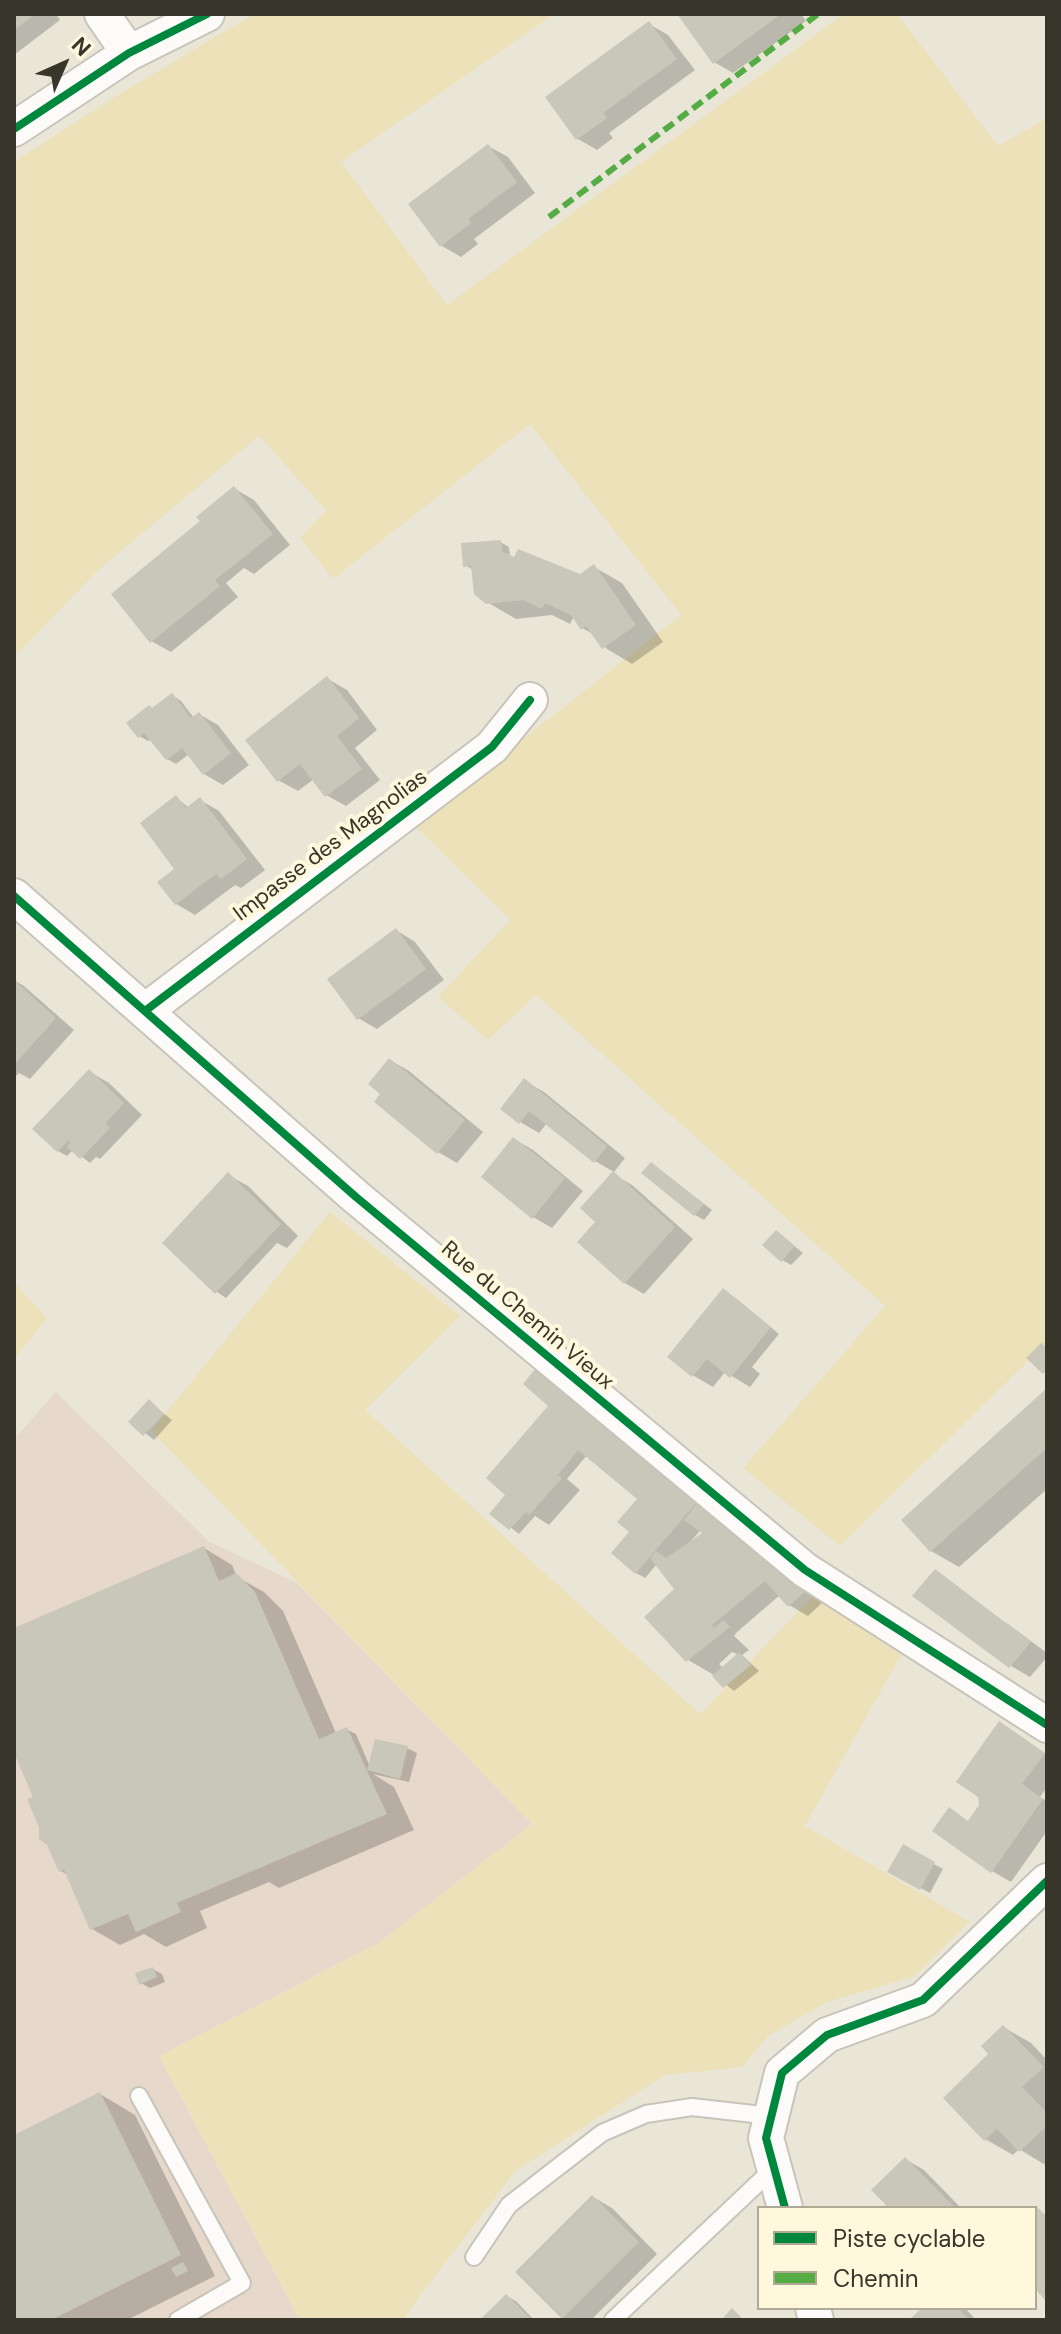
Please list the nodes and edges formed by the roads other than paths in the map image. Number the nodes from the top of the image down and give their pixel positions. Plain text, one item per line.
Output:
1 (102, 14) edge
2 (207, 14) edge
3 (129, 53) junction
4 (14, 129) edge
5 (530, 700) dead end
6 (14, 896) edge
7 (145, 1011) junction
8 (1047, 1725) edge
9 (1047, 1881) edge
10 (139, 2096) dead end
11 (771, 2116) junction
12 (774, 2168) junction
13 (784, 2206) edge
14 (474, 2257) dead end
15 (178, 2320) edge
16 (613, 2320) edge

1 - 3 street
2 - 3 street
3 - 4 street
5 - 7 street, Impasse des Magnolias
6 - 7 street, Rue du Chemin Vieux
7 - 8 street, Rue du Chemin Vieux
9 - 11 street
10 - 15 lane
11 - 12 street
11 - 14 lane
12 - 13 street
12 - 16 lane

